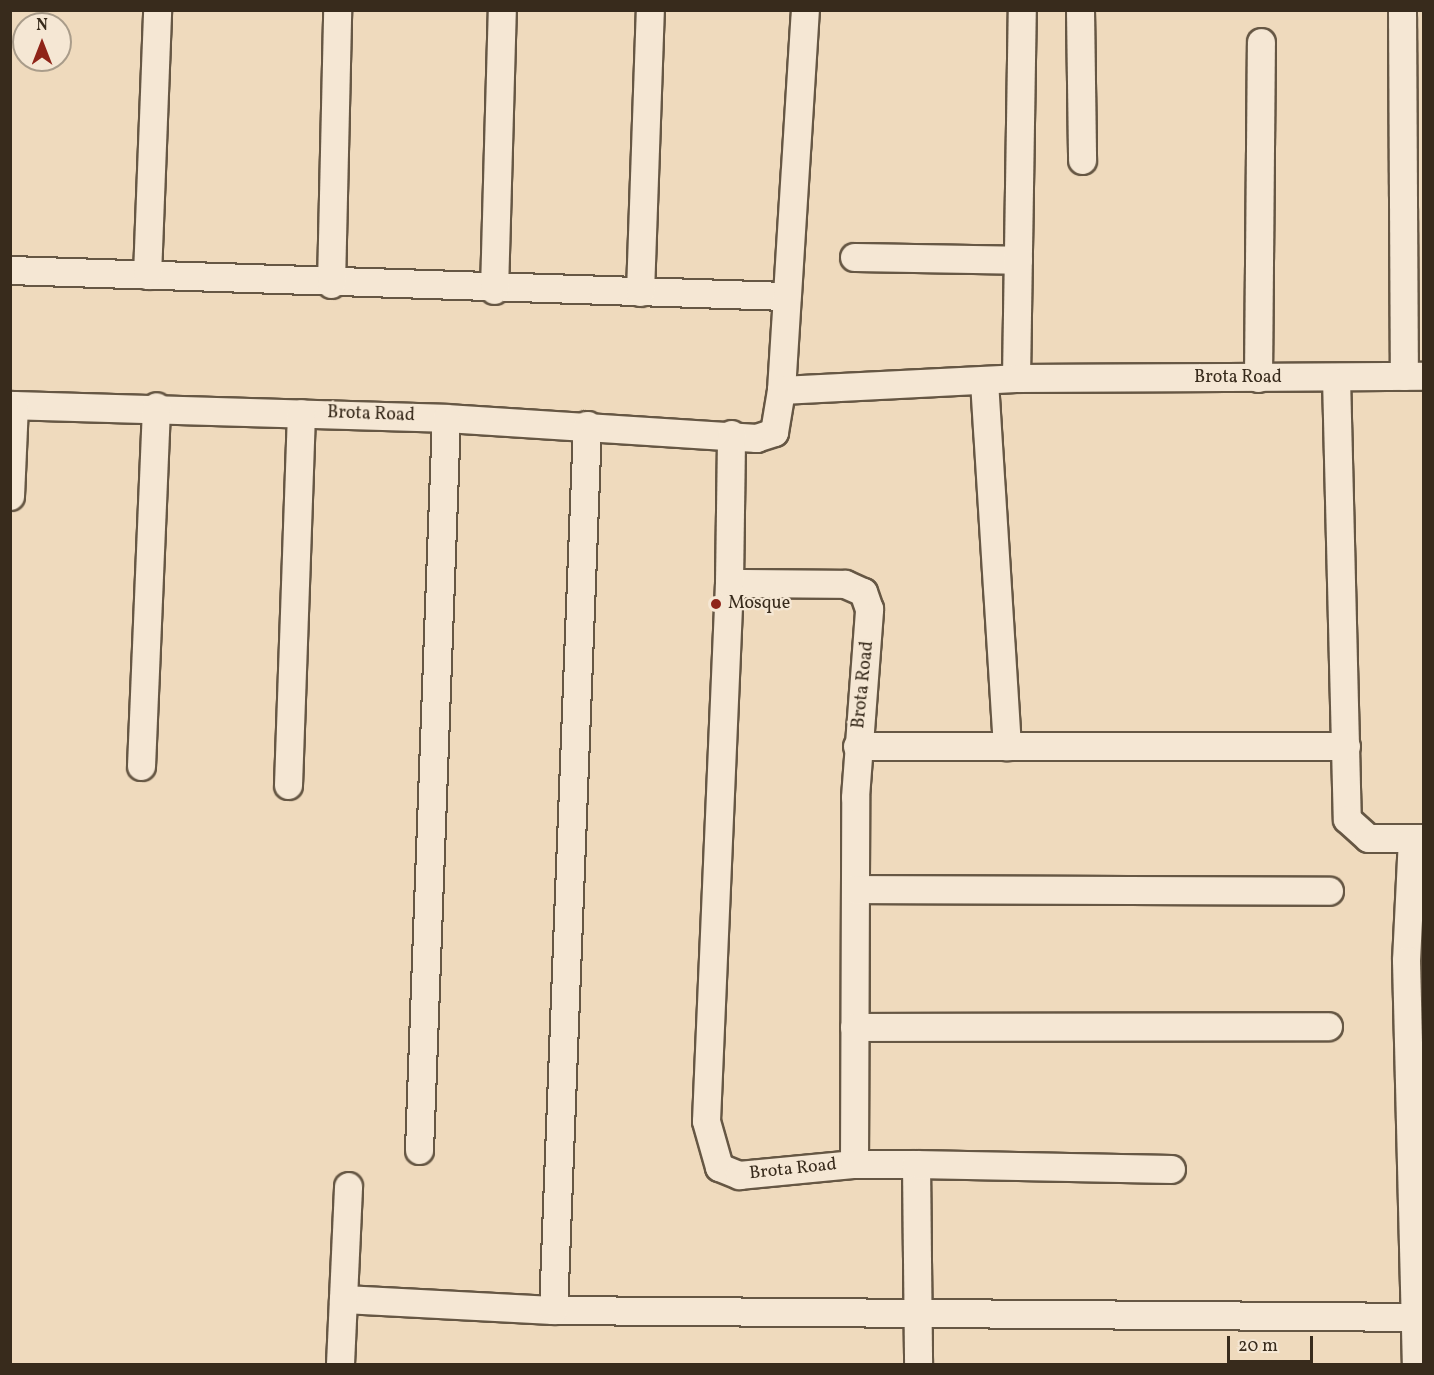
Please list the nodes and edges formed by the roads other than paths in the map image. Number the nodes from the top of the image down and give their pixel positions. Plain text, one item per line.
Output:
1 (157, 10) edge
2 (337, 10) edge
3 (501, 10) edge
4 (650, 10) edge
5 (805, 10) edge
6 (1022, 10) edge
7 (1080, 10) edge
8 (1402, 10) edge
9 (1261, 42) dead end
10 (1082, 160) dead end
11 (854, 257) dead end
12 (1018, 260) junction
13 (10, 270) edge
14 (147, 275) junction
15 (331, 284) junction
16 (494, 290) junction
17 (640, 292) junction
18 (785, 296) junction
19 (1414, 376) edge
20 (1336, 377) junction
21 (1017, 378) junction
22 (1258, 378) junction
23 (984, 381) junction
24 (781, 390) junction
25 (12, 405) edge
26 (156, 406) junction
27 (301, 413) junction
28 (446, 418) junction
29 (587, 424) junction
30 (731, 434) junction
31 (10, 496) edge
32 (729, 583) junction
33 (857, 746) junction
34 (1007, 746) junction
35 (1346, 746) junction
36 (141, 766) dead end
37 (288, 784) dead end
38 (1418, 838) edge
39 (855, 889) junction
40 (1329, 891) dead end
41 (1328, 1026) dead end
42 (854, 1027) junction
43 (419, 1150) dead end
44 (854, 1164) junction
45 (916, 1164) junction
46 (1171, 1169) dead end
47 (348, 1186) dead end
48 (343, 1299) junction
49 (553, 1310) junction
50 (918, 1315) junction
51 (1419, 1317) edge
52 (340, 1365) edge
53 (918, 1365) edge
54 (1416, 1365) edge

1 - 14 street
2 - 15 street
3 - 16 street
4 - 17 street
5 - 18 street
6 - 12 street
7 - 10 street
8 - 19 street
9 - 22 street
11 - 12 street
12 - 21 street
13 - 14 street
14 - 15 street
15 - 16 street
16 - 17 street
17 - 18 street
18 - 24 street
19 - 20 street, Brota Road
20 - 22 street, Brota Road
20 - 35 street
21 - 22 street, Brota Road
21 - 23 street, Brota Road
23 - 24 street, Brota Road
23 - 34 street
24 - 30 street, Brota Road
25 - 26 street, Brota Road
25 - 31 street
26 - 27 street, Brota Road
26 - 36 street
27 - 28 street, Brota Road
27 - 37 street
28 - 29 street, Brota Road
28 - 43 street
29 - 30 street, Brota Road
29 - 49 street
30 - 32 street, Brota Road
32 - 33 street, Brota Road
32 - 44 street, Brota Road
33 - 34 street
33 - 39 street, Brota Road
34 - 35 street
35 - 38 street
38 - 51 street
39 - 40 street
39 - 42 street, Brota Road
41 - 42 street
42 - 44 street, Brota Road
44 - 45 street
45 - 46 street
45 - 50 street
47 - 48 street
48 - 49 street
48 - 52 street
49 - 50 street
50 - 51 street
50 - 53 street
51 - 54 street

